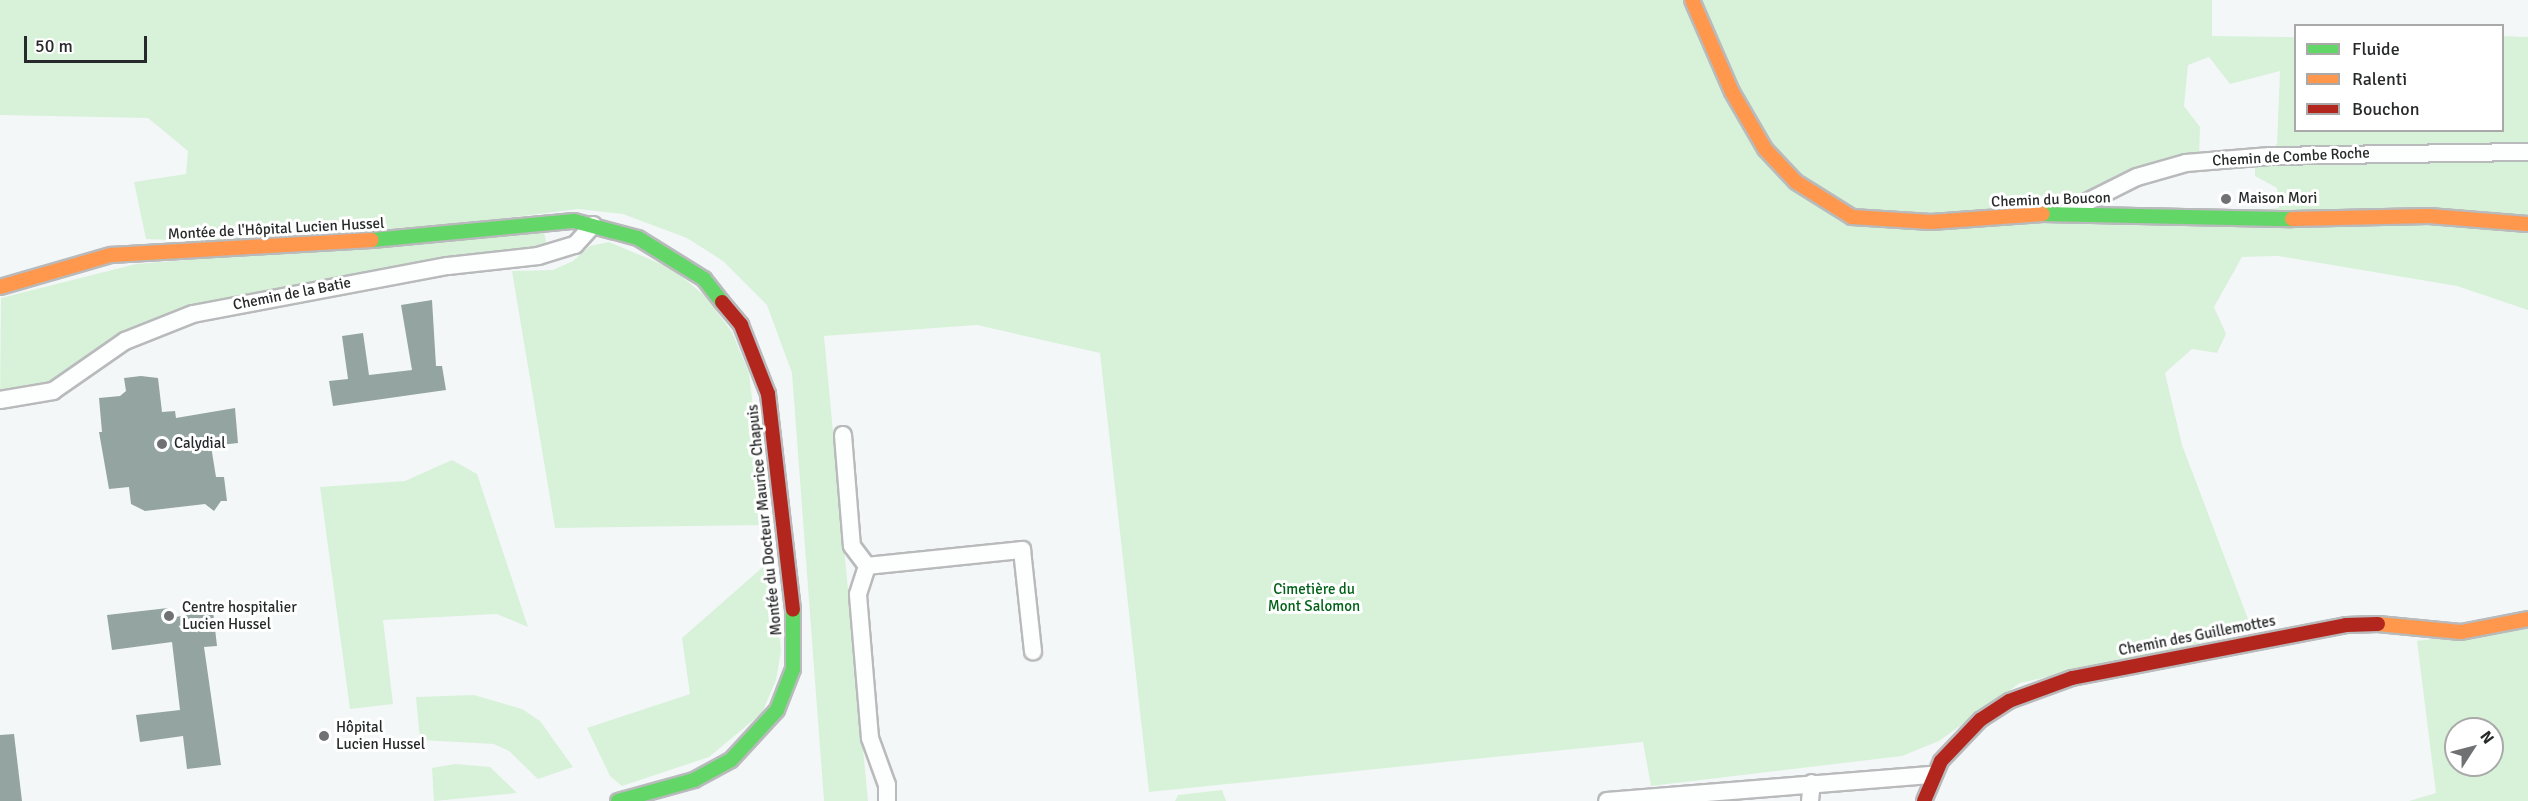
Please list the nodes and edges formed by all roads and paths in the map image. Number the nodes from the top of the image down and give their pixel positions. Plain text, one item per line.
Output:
1 (1692, 0) edge
2 (2528, 152) edge
3 (2065, 213) junction
4 (2528, 224) edge
5 (593, 225) junction
6 (0, 287) edge
7 (0, 400) edge
8 (843, 435) dead end
9 (867, 566) junction
10 (2528, 619) edge
11 (1032, 651) dead end
12 (1933, 775) junction
13 (1812, 783) junction
14 (618, 801) edge
15 (887, 801) edge
16 (1607, 801) edge
17 (1810, 801) edge
18 (1924, 801) edge

1 - 3 street, Chemin du Boucon
2 - 3 street, Chemin de Combe Roche
3 - 4 street, Chemin du Boucon
5 - 6 street, Montée de l'Hôpital Lucien Hussel
5 - 7 street, Chemin de la Batie
5 - 14 street, Montée du Docteur Maurice Chapuis
8 - 9 street
9 - 11 street
9 - 15 street
10 - 12 street, Chemin des Guillemottes
12 - 13 street
12 - 18 street, Chemin des Guillemottes
13 - 16 street
13 - 17 street

